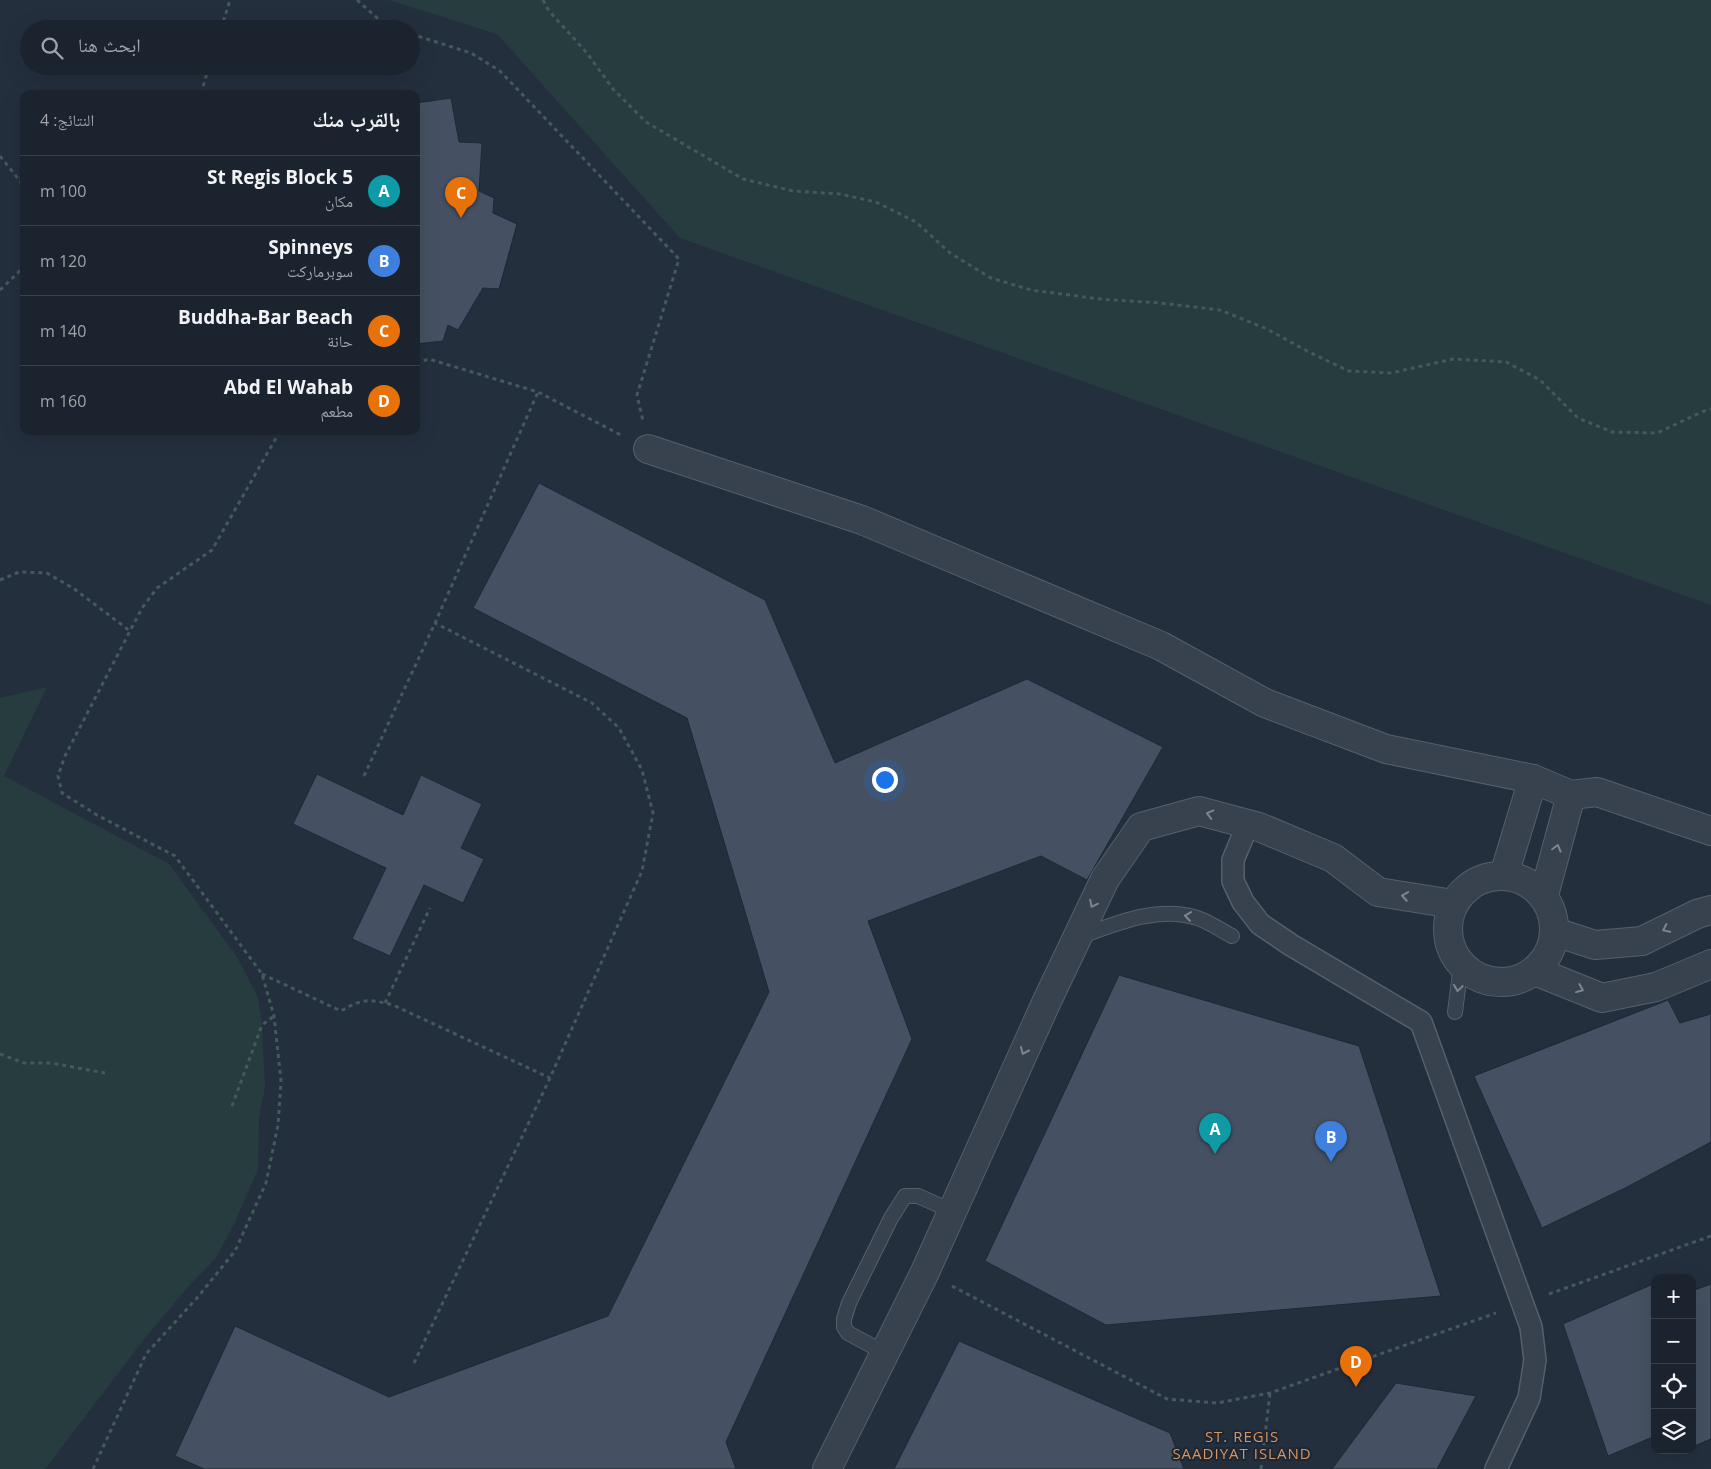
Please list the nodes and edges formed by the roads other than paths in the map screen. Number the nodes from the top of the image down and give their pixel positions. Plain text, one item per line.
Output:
1 (648, 449) road end
2 (1533, 778) junction
3 (1572, 795) junction
4 (1248, 824) junction
5 (1711, 831) edge
6 (1504, 875) junction
7 (1544, 895) junction
8 (1453, 904) junction
9 (1711, 910) edge
10 (1555, 932) junction
11 (1232, 936) dead end
12 (1077, 938) junction
13 (1711, 964) edge
14 (1461, 965) junction
15 (1535, 971) junction
16 (1455, 1012) dead end
17 (952, 1211) junction
18 (885, 1353) junction
19 (827, 1469) edge
20 (1496, 1469) edge

1 - 2 street
2 - 3 street
2 - 6 street
3 - 5 street
7 -> 3 street
8 -> 4 street
4 -> 12 street
4 - 20 street
6 - 7 street
6 - 8 street
7 - 10 street
8 - 14 street
9 -> 10 street
10 - 15 street
11 -> 12 lane
12 -> 17 street
15 -> 13 street
14 - 15 street
14 -> 16 lane
17 - 18 street
17 - 18 lane
18 - 19 street

